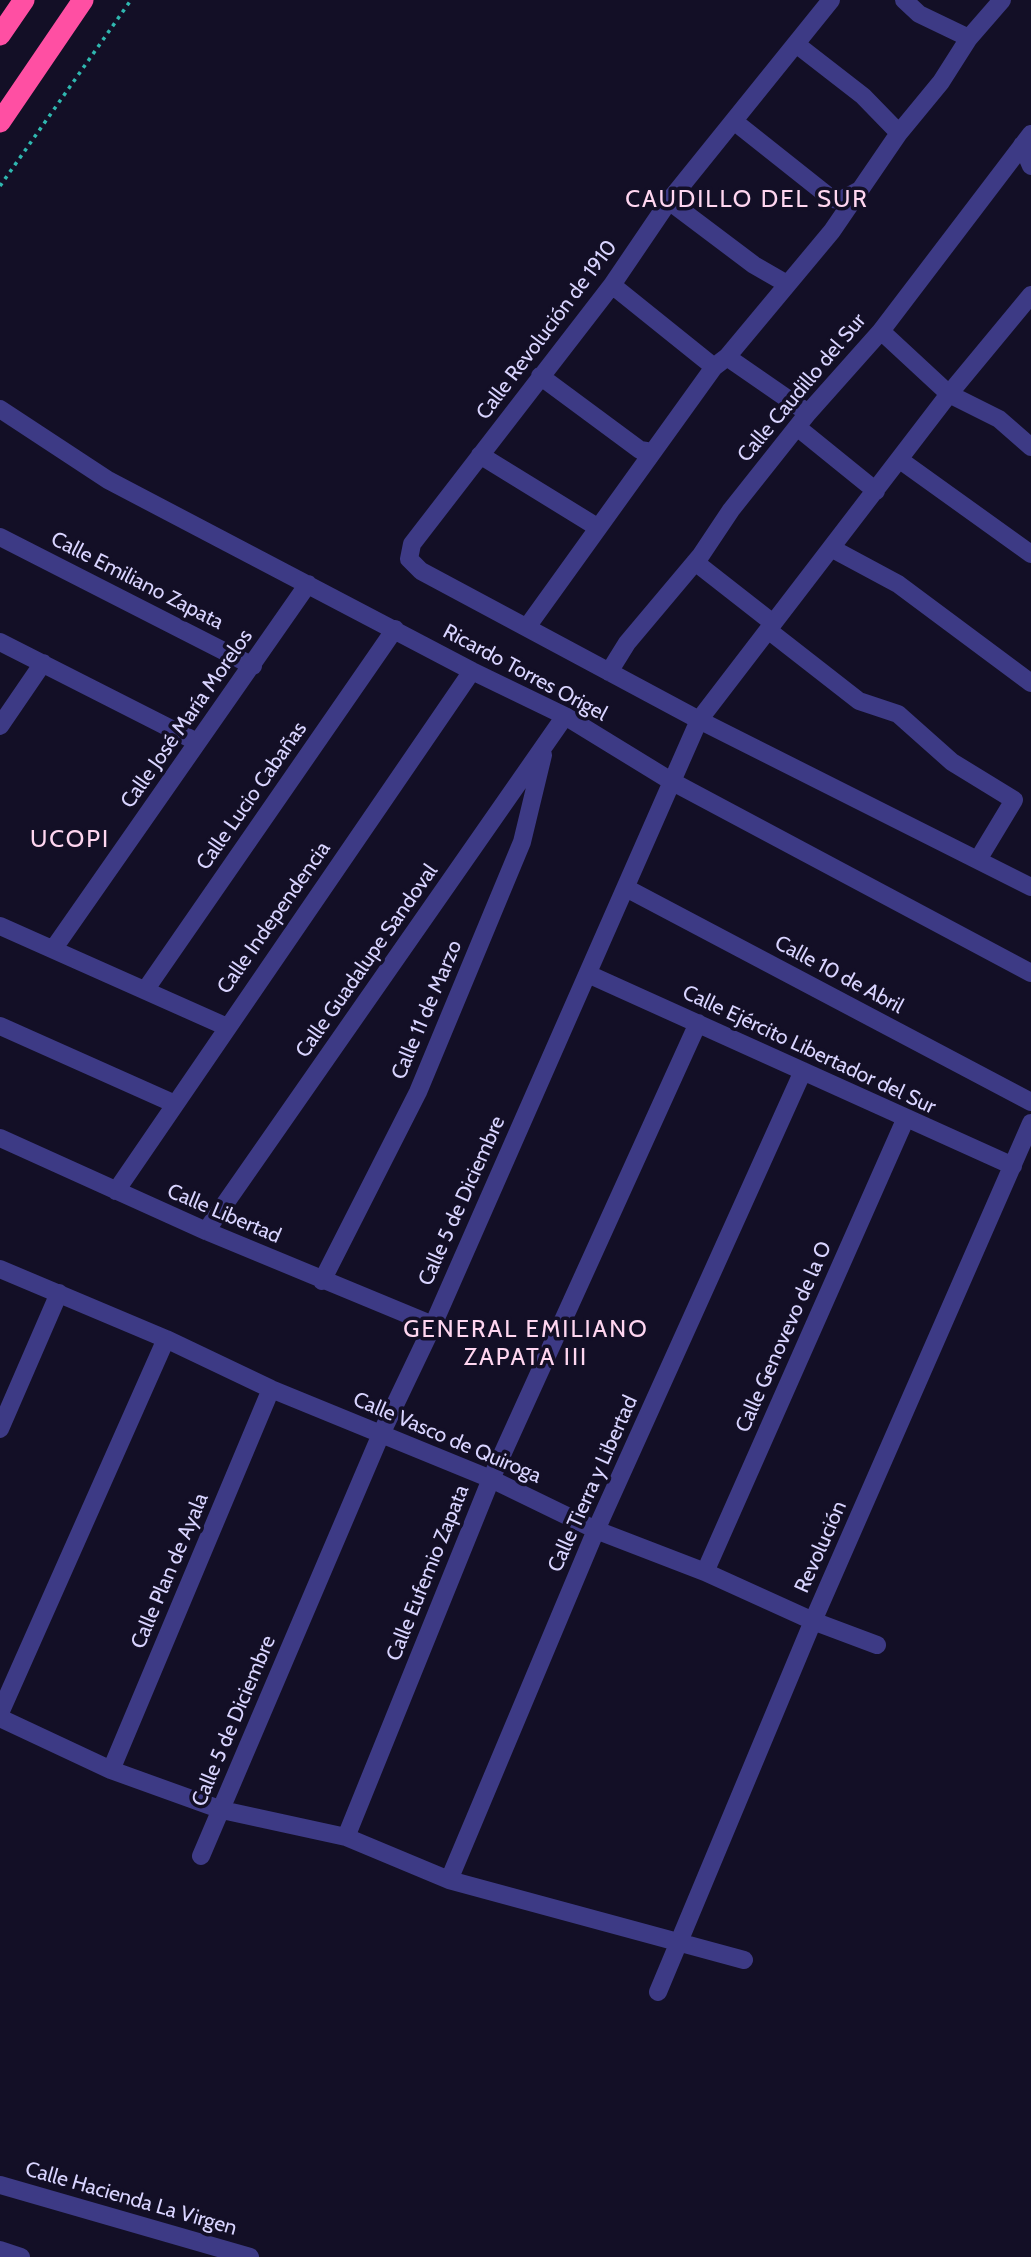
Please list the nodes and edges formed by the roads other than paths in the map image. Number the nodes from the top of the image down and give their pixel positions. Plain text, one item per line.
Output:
1 (24, 0) edge
2 (83, 0) edge
3 (831, 0) edge
4 (904, 0) edge
5 (1002, 0) edge
6 (0, 35) edge
7 (969, 38) junction
8 (796, 44) junction
9 (0, 122) edge
10 (735, 122) junction
11 (899, 133) junction
12 (1026, 140) edge
13 (1031, 166) edge
14 (861, 189) junction
15 (669, 201) junction
16 (787, 284) junction
17 (612, 285) junction
18 (1028, 304) edge
19 (881, 331) junction
20 (721, 362) junction
21 (540, 376) junction
22 (950, 394) junction
23 (0, 410) edge
24 (808, 412) junction
25 (797, 427) junction
26 (1031, 447) edge
27 (652, 452) junction
28 (480, 455) junction
29 (900, 460) junction
30 (876, 491) junction
31 (597, 527) junction
32 (0, 537) edge
33 (831, 548) junction
34 (1031, 554) edge
35 (695, 562) junction
36 (308, 584) junction
37 (527, 627) junction
38 (771, 627) junction
39 (395, 629) junction
40 (0, 642) edge
41 (43, 663) junction
42 (253, 666) junction
43 (472, 671) junction
44 (610, 672) junction
45 (1031, 683) edge
46 (565, 716) junction
47 (699, 720) junction
48 (0, 726) edge
49 (197, 742) junction
50 (546, 745) junction
51 (671, 781) junction
52 (979, 858) junction
53 (1031, 887) edge
54 (626, 888) junction
55 (0, 926) edge
56 (54, 948) junction
57 (587, 974) junction
58 (1031, 974) edge
59 (146, 989) junction
60 (698, 1023) junction
61 (0, 1026) edge
62 (227, 1027) junction
63 (803, 1071) junction
64 (1031, 1102) edge
65 (175, 1104) junction
66 (905, 1120) junction
67 (1031, 1123) edge
68 (0, 1138) edge
69 (1013, 1166) junction
70 (116, 1191) junction
71 (206, 1231) junction
72 (0, 1269) edge
73 (322, 1281) junction
74 (59, 1293) junction
75 (433, 1325) junction
76 (166, 1339) junction
77 (271, 1389) junction
78 (0, 1429) edge
79 (381, 1434) junction
80 (491, 1479) junction
81 (596, 1530) junction
82 (705, 1572) junction
83 (813, 1621) junction
84 (877, 1645) dead end
85 (0, 1716) edge
86 (111, 1770) junction
87 (222, 1810) junction
88 (346, 1837) junction
89 (201, 1856) dead end
90 (449, 1880) junction
91 (680, 1942) junction
92 (744, 1960) dead end
93 (658, 1992) dead end
94 (0, 2185) edge
95 (250, 2257) edge

1 - 6 highway
2 - 9 highway
3 - 8 street, Calle Revolución de 1910
4 - 7 street
5 - 7 street
7 - 11 street
8 - 10 street, Calle Revolución de 1910
8 - 11 street
10 - 14 street
10 - 15 street, Calle Revolución de 1910
11 - 14 street
12 - 13 street
12 - 19 street, Calle Caudillo del Sur
14 - 16 street
15 - 16 street
15 - 17 street, Calle Revolución de 1910
16 - 20 street
17 - 20 street
17 - 21 street, Calle Revolución de 1910
18 - 22 street, Calle 5 de Diciembre
19 - 22 street
19 - 24 street, Calle Caudillo del Sur
20 - 24 street
20 - 27 street
21 - 27 street
21 - 28 street, Calle Revolución de 1910
22 - 26 street
22 - 29 street, Calle 5 de Diciembre
23 - 36 street, Ricardo Torres Origel
24 - 25 street, Calle Caudillo del Sur
25 - 30 street
25 - 35 street, Calle Caudillo del Sur
27 - 31 street
28 - 31 street
28 - 37 street, Calle Revolución de 1910
29 - 30 street, Calle 5 de Diciembre
29 - 34 street
30 - 33 street, Calle 5 de Diciembre
31 - 37 street
32 - 42 street, Calle Emiliano Zapata
33 - 38 street, Calle 5 de Diciembre
33 - 45 street
35 - 38 street
35 - 44 street, Calle Caudillo del Sur
36 - 39 street, Ricardo Torres Origel
36 - 42 street, Calle José María Morelos
37 - 44 street
38 - 47 street, Calle 5 de Diciembre
38 - 52 street
39 - 43 street, Ricardo Torres Origel
39 - 59 street, Calle Lucio Cabañas
40 - 41 street
41 - 48 street
41 - 49 street
42 - 49 street, Calle José María Morelos
43 - 46 street, Ricardo Torres Origel
43 - 62 street, Calle Independencia
44 - 47 street
46 - 50 street, Calle Guadalupe Sandoval
46 - 51 street, Ricardo Torres Origel
47 - 51 street, Calle 5 de Diciembre
47 - 52 street
49 - 56 street, Calle José María Morelos
50 - 71 street, Calle Guadalupe Sandoval
50 - 73 street, Calle 11 de Marzo
51 - 54 street, Calle 5 de Diciembre
51 - 58 street, Ricardo Torres Origel
52 - 53 street
54 - 57 street, Calle 5 de Diciembre
54 - 64 street, Calle 10 de Abril
55 - 56 street
56 - 59 street
57 - 60 street, Calle Ejército Libertador del Sur
57 - 75 street, Calle 5 de Diciembre
59 - 62 street
60 - 63 street, Calle Ejército Libertador del Sur
60 - 80 street, Calle Eufemio Zapata
61 - 65 street
62 - 65 street, Calle Independencia
63 - 66 street, Calle Ejército Libertador del Sur
63 - 81 street, Calle Tierra y Libertad
65 - 70 street, Calle Independencia
66 - 69 street, Calle Ejército Libertador del Sur
66 - 82 street, Calle Genovevo de la O
67 - 69 street, Revolución
68 - 70 street, Calle Libertad
69 - 83 street, Revolución
70 - 71 street, Calle Libertad
71 - 73 street, Calle Libertad
72 - 74 street, Calle Vasco de Quiroga
73 - 75 street, Calle Libertad
74 - 76 street, Calle Vasco de Quiroga
74 - 78 street
75 - 79 street, Calle 5 de Diciembre
76 - 77 street, Calle Vasco de Quiroga
76 - 85 street
77 - 79 street, Calle Vasco de Quiroga
77 - 86 street, Calle Plan de Ayala
79 - 80 street, Calle Vasco de Quiroga
79 - 87 street, Calle 5 de Diciembre
80 - 81 street, Calle Vasco de Quiroga
80 - 88 street, Calle Eufemio Zapata
81 - 82 street, Calle Vasco de Quiroga
81 - 90 street, Calle Tierra y Libertad
82 - 83 street, Calle Vasco de Quiroga
83 - 84 street, Calle Vasco de Quiroga
83 - 91 street, Revolución
85 - 86 street
86 - 87 street
87 - 88 street
87 - 89 street, Calle 5 de Diciembre
88 - 90 street
90 - 91 street
91 - 92 street
91 - 93 street, Revolución
94 - 95 street, Calle Hacienda La Virgen

